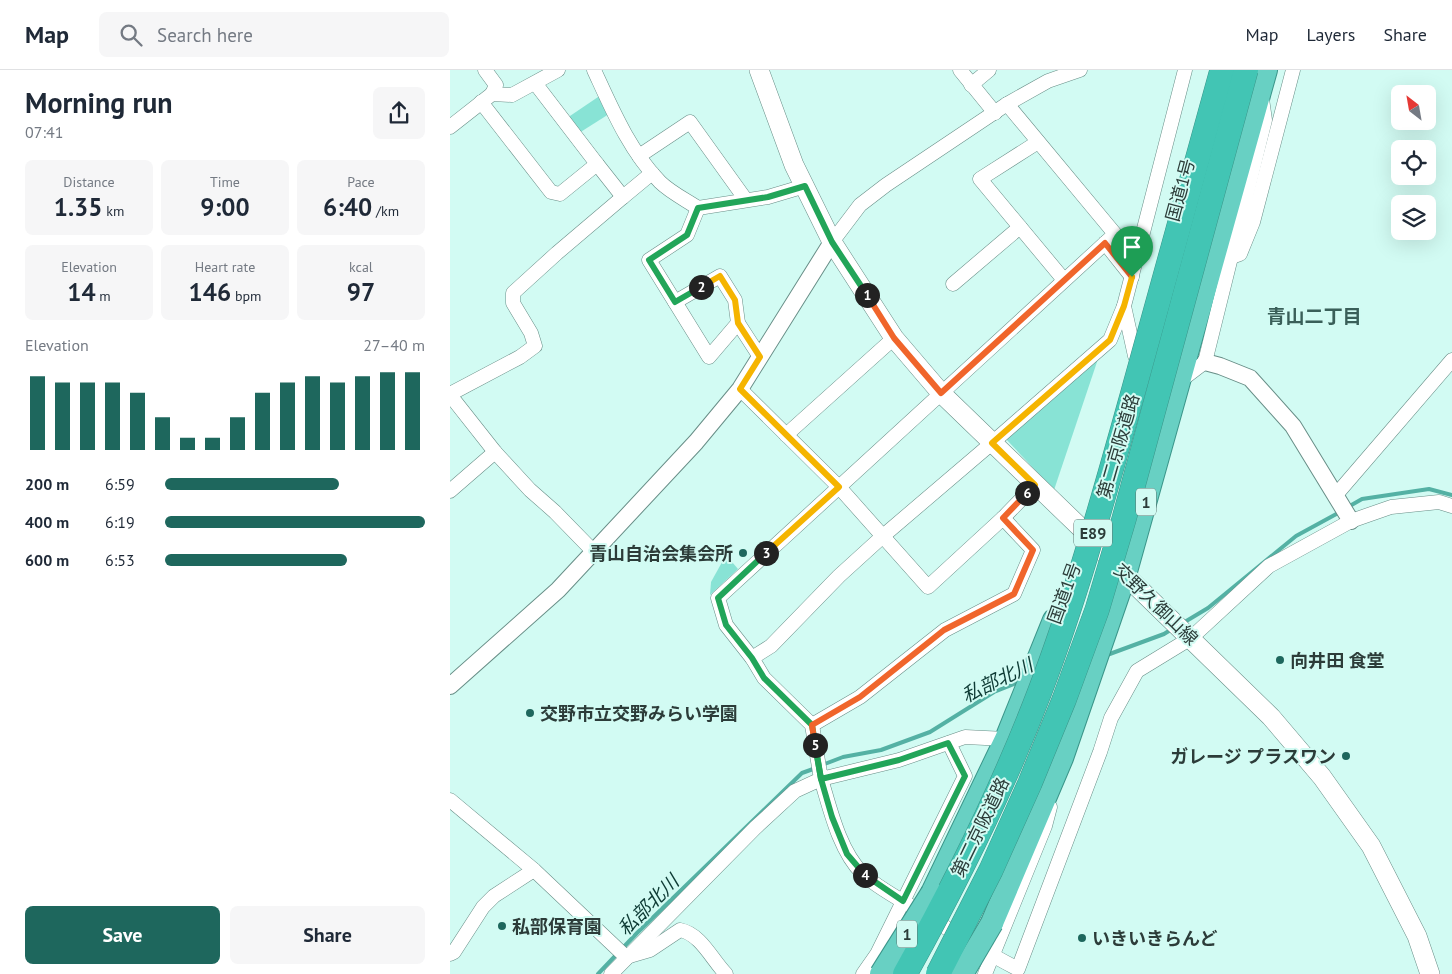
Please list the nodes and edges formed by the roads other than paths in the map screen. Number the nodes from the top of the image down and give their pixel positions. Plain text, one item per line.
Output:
1 (485, 70) edge
2 (558, 70) edge
3 (594, 70) edge
4 (759, 70) edge
5 (960, 70) edge
6 (989, 70) edge
7 (1080, 70) edge
8 (1185, 70) edge
9 (1192, 70) edge
10 (1211, 70) edge
11 (1222, 70) edge
12 (1246, 70) edge
13 (1293, 70) edge
14 (1264, 79) edge
15 (535, 83) junction
16 (971, 85) junction
17 (486, 98) junction
18 (1177, 103) junction
19 (1007, 104) junction
20 (994, 113) junction
21 (450, 127) edge
22 (1038, 142) junction
23 (638, 156) junction
24 (597, 164) junction
25 (652, 173) junction
26 (805, 186) junction
27 (623, 197) junction
28 (746, 200) junction
29 (698, 208) junction
30 (1020, 227) junction
31 (832, 242) junction
32 (1105, 243) junction
33 (1230, 258) junction
34 (1132, 277) junction
35 (1064, 280) junction
36 (953, 284) dead end
37 (675, 302) junction
38 (1124, 306) junction
39 (738, 323) junction
40 (894, 338) junction
41 (1135, 356) junction
42 (760, 357) junction
43 (1452, 360) edge
44 (1205, 362) junction
45 (1180, 381) junction
46 (740, 389) junction
47 (941, 393) junction
48 (452, 402) edge
49 (786, 435) junction
50 (992, 443) junction
51 (496, 452) junction
52 (1035, 485) junction
53 (839, 487) junction
54 (450, 490) edge
55 (1335, 496) junction
56 (1452, 506) edge
57 (1003, 518) junction
58 (1351, 521) junction
59 (1086, 533) junction
60 (882, 536) junction
61 (593, 551) junction
62 (1125, 575) junction
63 (1191, 638) junction
64 (752, 658) junction
65 (450, 686) edge
66 (812, 725) junction
67 (1006, 739) junction
68 (948, 743) junction
69 (1062, 758) junction
70 (821, 779) junction
71 (450, 800) edge
72 (534, 870) junction
73 (903, 901) junction
74 (450, 954) edge
75 (991, 955) junction
76 (626, 957) junction
77 (611, 974) edge
78 (726, 974) edge
79 (864, 974) edge
80 (881, 974) edge
81 (905, 974) edge
82 (938, 974) edge
83 (962, 974) edge
84 (985, 974) edge
85 (1430, 974) edge

1 - 17 street
2 - 15 street
3 - 23 street
4 - 26 main road, 交野久御山線
5 - 16 street
6 - 16 street
7 - 19 street
8 - 18 street
9 - 18 street
10 - 41 highway, 国道1号 / 1
11 - 81 highway, 第二京阪道路 / E89, bridge
12 - 82 highway, 第二京阪道路 / E89, bridge
13 - 33 street
14 - 33 street
14 - 45 highway, 1
15 - 17 street
15 - 24 street
16 - 20 street
17 - 21 street
17 - 24 street
18 - 34 street
19 - 20 street
19 - 22 street
20 - 31 street
22 - 30 street
22 - 32 street
23 - 25 street
23 - 28 street
24 - 27 street
25 - 27 street
25 - 29 street
26 - 28 street
26 - 31 main road, 交野久御山線
27 - 48 street
28 - 29 street
29 - 37 street
30 - 35 street
30 - 36 street
31 - 40 main road, 交野久御山線
31 - 42 street
32 - 34 street
32 - 35 street
33 - 44 street
34 - 38 street
35 - 47 street
37 - 39 street
37 - 39 street
38 - 41 street
38 - 50 street
39 - 42 street
40 - 47 main road, 交野久御山線
40 - 49 street
41 - 59 highway, 国道1号 / 1
42 - 46 street
43 - 55 street
44 - 45 street
44 - 55 street
45 - 62 highway, 1
46 - 49 street
46 - 61 street
47 - 50 main road, 交野久御山線
47 - 53 street
48 - 51 street
49 - 53 street
50 - 52 main road, 交野久御山線
50 - 60 street
51 - 54 street
51 - 61 street
52 - 57 street
52 - 59 main road, 交野久御山線
53 - 60 street
53 - 64 street
55 - 58 street
56 - 58 street
57 - 60 street
57 - 66 street
58 - 63 street
59 - 62 main road, 交野久御山線
59 - 67 highway, 国道1号 / 1
60 - 64 street
61 - 65 street
62 - 63 main road, 交野久御山線
62 - 69 highway, 1
63 - 75 street
63 - 85 main road, 交野久御山線
64 - 66 street
66 - 70 street
67 - 68 street
67 - 80 highway, 国道1号 / 1, bridge
68 - 70 street
68 - 73 street
69 - 75 street
69 - 83 highway, 1, bridge
70 - 73 street
70 - 76 street
71 - 72 street
72 - 74 street
72 - 76 street
73 - 75 street
73 - 79 street
75 - 84 street
76 - 77 street
76 - 78 street

